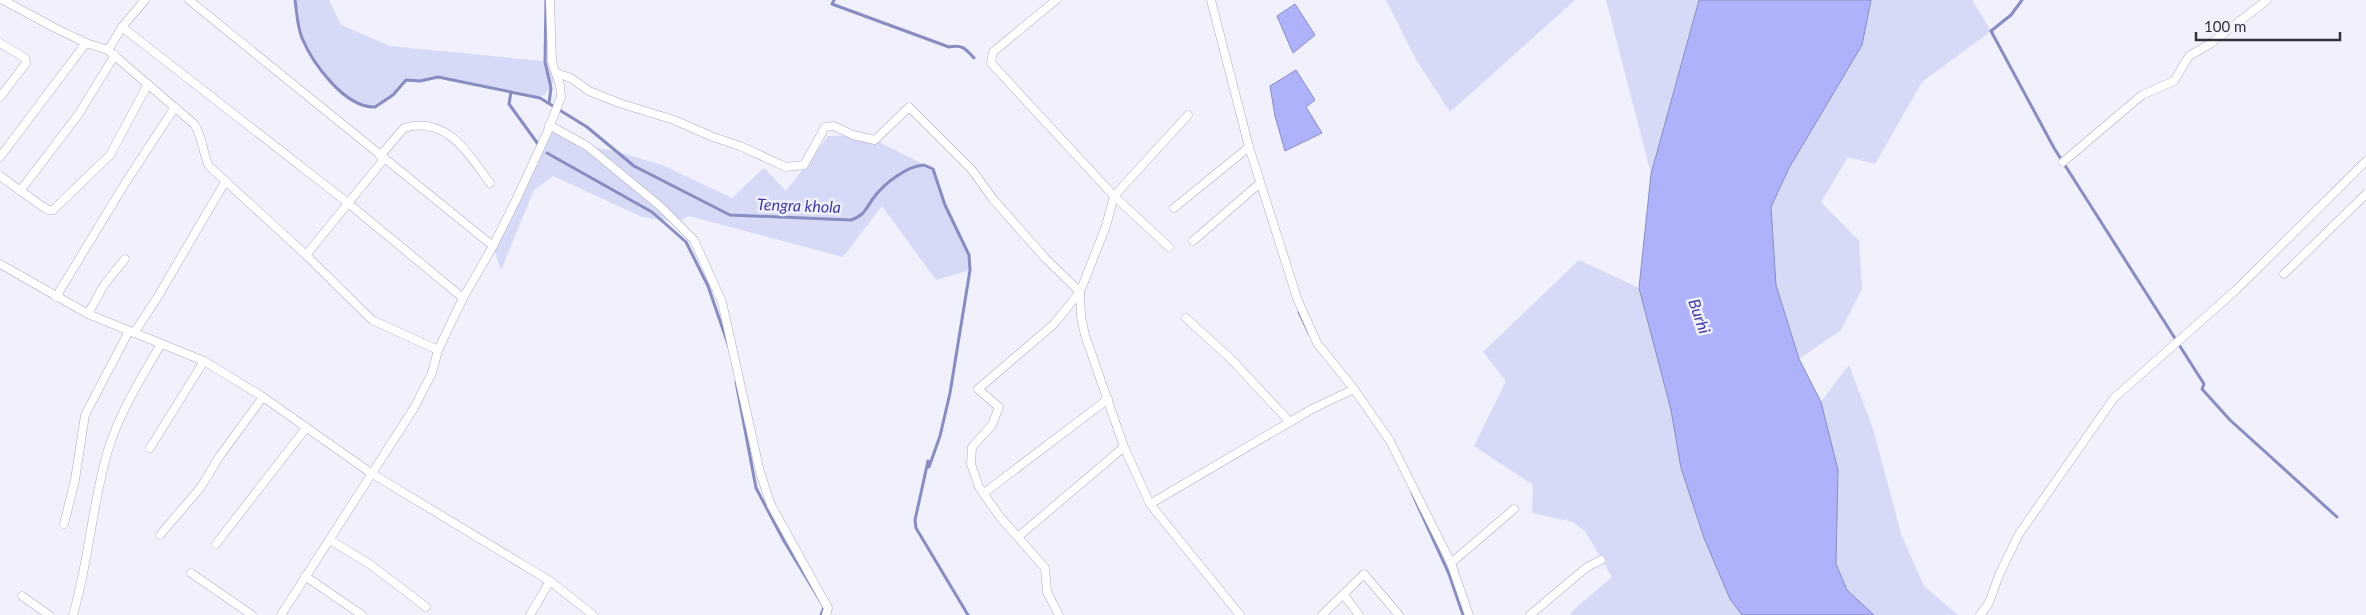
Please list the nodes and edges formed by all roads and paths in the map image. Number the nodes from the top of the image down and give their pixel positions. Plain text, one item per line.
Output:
1 (3, 0) edge
2 (145, 0) edge
3 (190, 0) edge
4 (550, 0) edge
5 (1056, 0) edge
6 (1211, 0) edge
7 (2267, 0) edge
8 (122, 27) junction
9 (0, 43) edge
10 (86, 43) junction
11 (108, 50) junction
12 (115, 55) junction
13 (556, 72) junction
14 (148, 84) junction
15 (0, 97) edge
16 (175, 108) junction
17 (1188, 115) dead end
18 (548, 125) junction
19 (1249, 147) junction
20 (0, 157) edge
21 (382, 158) junction
22 (2366, 161) edge
23 (2063, 162) dead end
24 (0, 176) edge
25 (225, 182) junction
26 (490, 182) dead end
27 (1260, 183) junction
28 (20, 191) junction
29 (2366, 194) edge
30 (1114, 196) junction
31 (348, 203) junction
32 (1174, 208) dead end
33 (1193, 241) dead end
34 (493, 246) junction
35 (1169, 247) dead end
36 (306, 255) junction
37 (125, 259) dead end
38 (0, 264) edge
39 (2284, 274) dead end
40 (1080, 292) junction
41 (56, 297) junction
42 (462, 298) junction
43 (88, 314) junction
44 (1186, 318) dead end
45 (131, 332) junction
46 (161, 344) junction
47 (438, 350) junction
48 (204, 360) junction
49 (1354, 389) junction
50 (264, 397) junction
51 (1108, 399) junction
52 (1290, 422) junction
53 (306, 428) junction
54 (1124, 447) junction
55 (150, 448) dead end
56 (371, 473) junction
57 (984, 494) junction
58 (1150, 504) junction
59 (1514, 509) dead end
60 (64, 524) dead end
61 (160, 535) dead end
62 (1019, 536) junction
63 (330, 540) junction
64 (216, 544) dead end
65 (1601, 560) dead end
66 (1451, 562) junction
67 (191, 573) dead end
68 (305, 576) junction
69 (550, 581) junction
70 (1344, 595) junction
71 (22, 596) dead end
72 (426, 607) dead end
73 (49, 615) edge
74 (73, 615) edge
75 (252, 615) edge
76 (281, 615) edge
77 (362, 615) edge
78 (530, 615) edge
79 (593, 615) edge
80 (826, 615) edge
81 (1060, 615) edge
82 (1240, 615) edge
83 (1322, 615) edge
84 (1359, 615) edge
85 (1399, 615) edge
86 (1469, 615) edge
87 (1530, 615) edge
88 (1980, 615) edge

1 - 10 street
2 - 8 street
3 - 21 street
4 - 13 street
5 - 30 street
6 - 19 street
7 - 23 street
8 - 11 street
8 - 31 street
9 - 15 street
10 - 11 street
10 - 20 street
11 - 12 street
12 - 14 street
12 - 28 street
13 - 18 street
13 - 40 street
14 - 16 street
14 - 28 street
16 - 25 street
16 - 41 street
17 - 30 street
18 - 34 street
18 - 80 street
19 - 27 street
19 - 32 street
21 - 26 street
21 - 31 street
21 - 34 street
22 - 88 street
24 - 28 street
25 - 36 street
25 - 45 street
27 - 33 street
27 - 49 street
29 - 39 street
30 - 35 street
30 - 40 street
31 - 36 street
31 - 42 street
34 - 42 street
36 - 47 street
37 - 43 street
38 - 41 street
40 - 51 street
40 - 57 street
41 - 43 street
42 - 47 street
43 - 45 street
44 - 52 street
45 - 46 street
45 - 60 street
46 - 48 street
46 - 74 street
47 - 56 street
48 - 50 street
48 - 55 street
49 - 52 street
49 - 66 street
50 - 53 street
50 - 61 street
51 - 54 street
51 - 57 street
52 - 58 street
53 - 56 street
53 - 64 street
54 - 58 street
54 - 62 street
56 - 63 street
56 - 69 street
57 - 62 street
58 - 82 street
59 - 66 street
62 - 81 street
63 - 68 street
63 - 72 street
65 - 87 street
66 - 86 street
67 - 75 street
68 - 76 street
68 - 77 street
69 - 78 street
69 - 79 street
70 - 83 street
70 - 84 street
70 - 85 street
71 - 73 street

